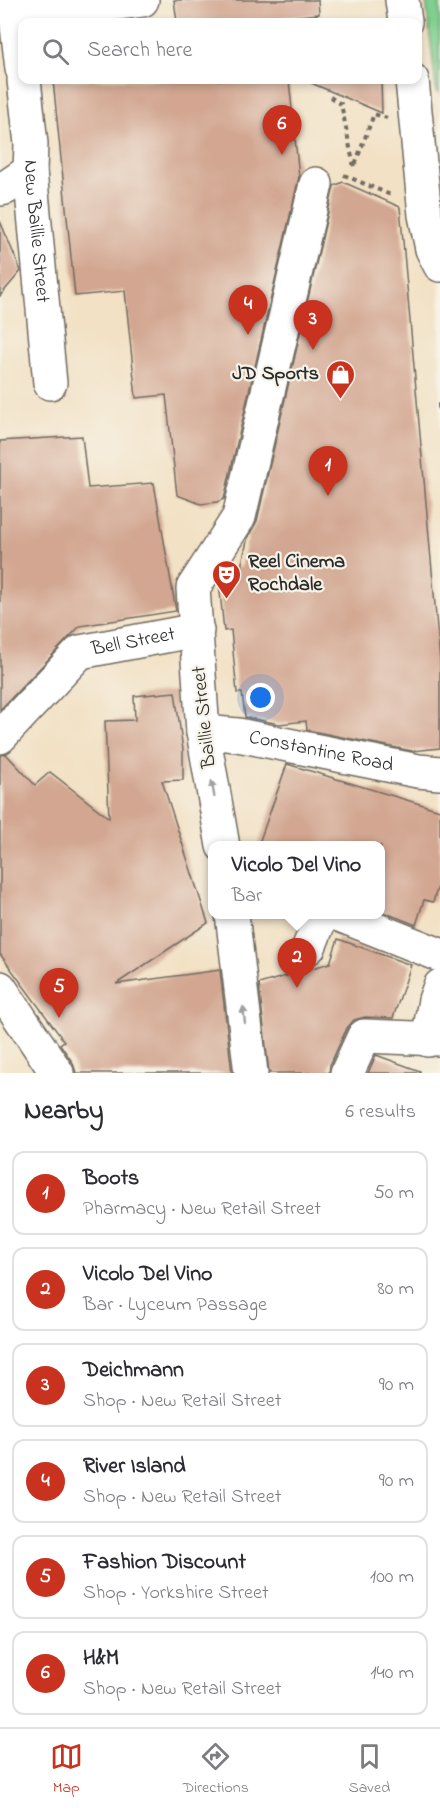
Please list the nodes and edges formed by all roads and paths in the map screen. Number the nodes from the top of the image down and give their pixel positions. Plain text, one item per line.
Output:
1 (142, 0) edge
2 (402, 0) edge
3 (15, 8) edge
4 (404, 18) edge
5 (18, 34) edge
6 (24, 84) edge
7 (412, 84) edge
8 (330, 97) dead end
9 (389, 128) dead end
10 (30, 171) junction
11 (330, 179) joint
12 (0, 189) edge
13 (398, 198) dead end
14 (440, 265) edge
15 (50, 383) dead end
16 (197, 630) junction
17 (203, 732) junction
18 (0, 737) edge
19 (429, 772) edge
20 (222, 841) edge
21 (232, 919) edge
22 (322, 919) edge
23 (347, 919) edge
24 (309, 947) dead end
25 (440, 955) edge
26 (440, 986) edge
27 (0, 988) edge
28 (434, 1040) edge
29 (57, 1073) edge
30 (251, 1073) edge
31 (347, 1073) edge

1 - 3 street
2 - 4 street
3 - 5 street
6 - 10 street, New Baillie Street
7 - 14 street
8 - 9 path
10 - 12 street
10 - 15 street, New Baillie Street
11 - 13 path
11 - 16 street, Baillie Street
16 - 17 street, Baillie Street
16 - 18 street, Bell Street
17 - 19 street, Constantine Road
20 -> 17 street, Baillie Street
30 -> 21 street
22 - 24 street
23 - 25 street
26 - 28 street
27 - 29 street
28 - 31 street

